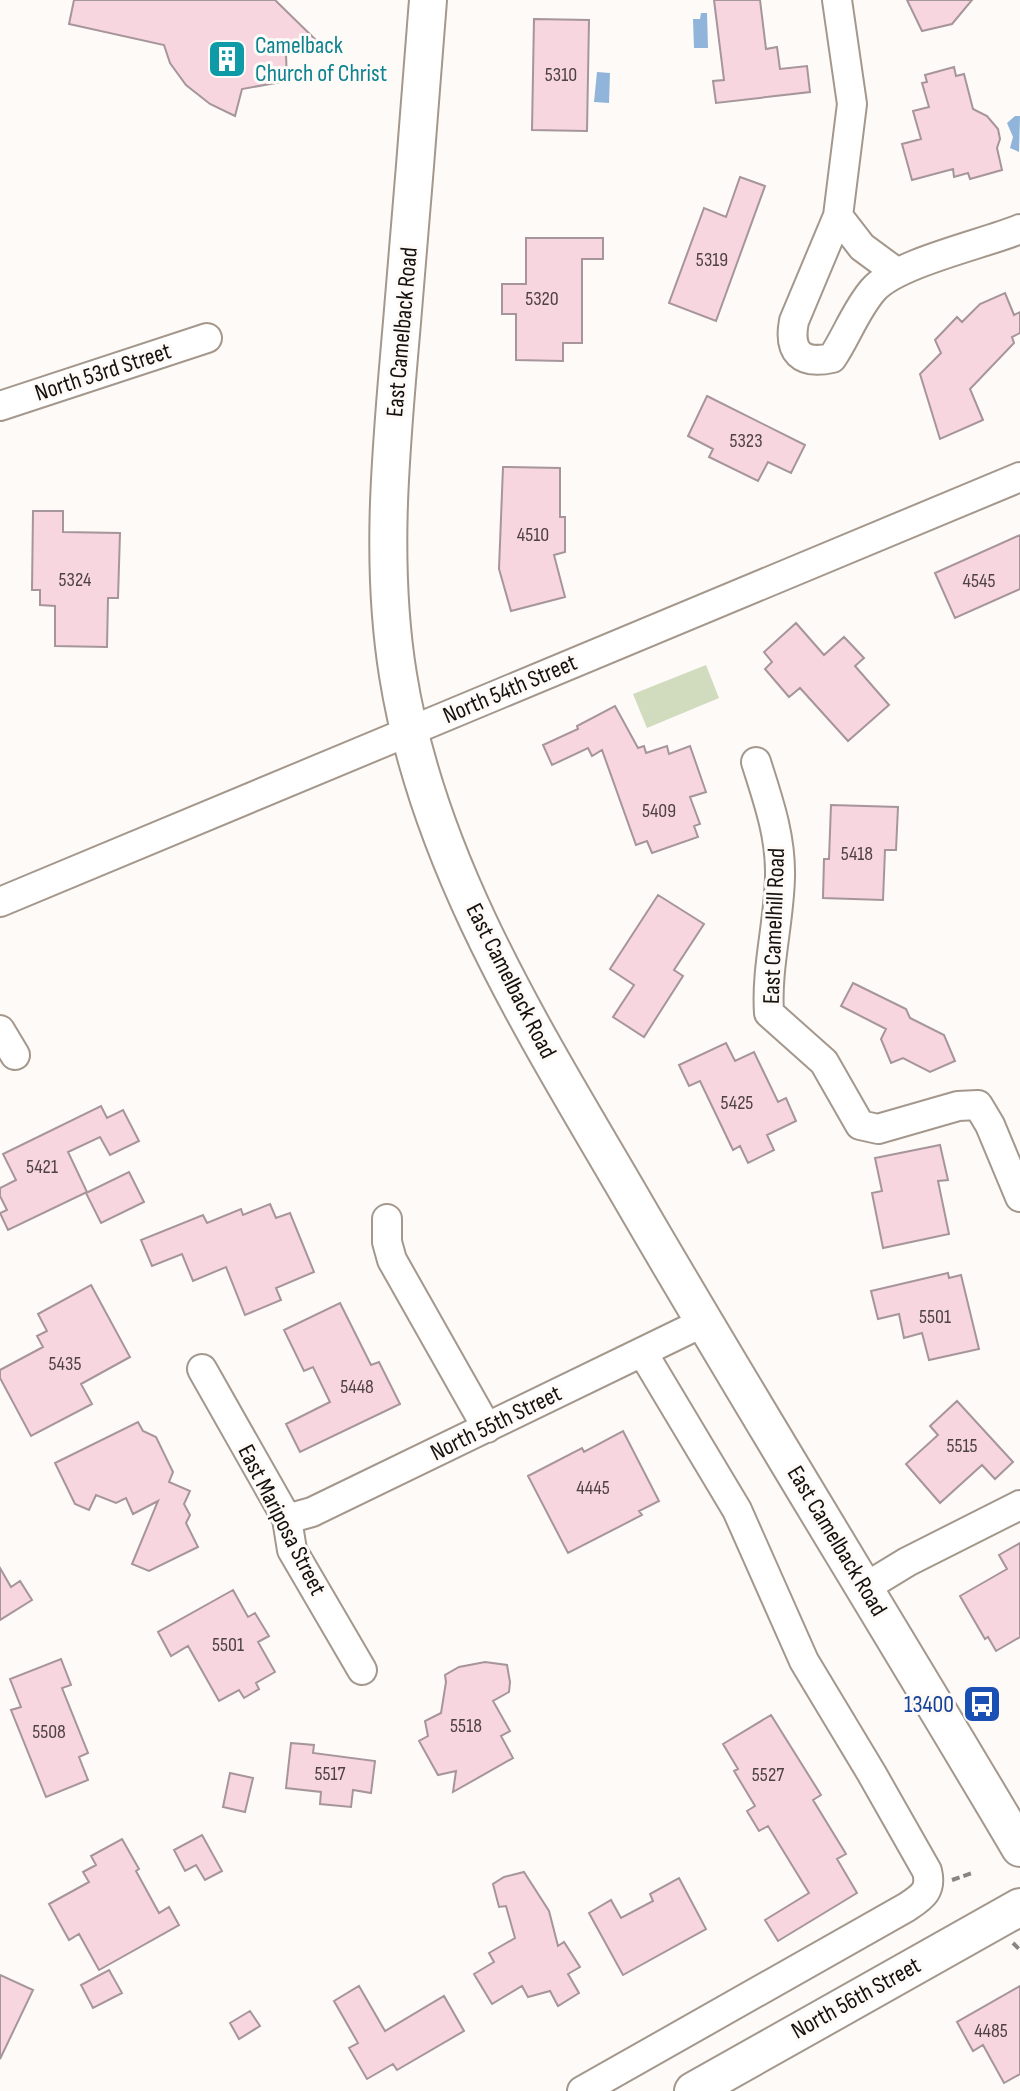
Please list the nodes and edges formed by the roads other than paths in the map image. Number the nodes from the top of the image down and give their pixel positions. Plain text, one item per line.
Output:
1 (428, 0) edge
2 (837, 0) edge
3 (838, 216) junction
4 (1020, 229) edge
5 (896, 272) junction
6 (207, 338) dead end
7 (0, 406) edge
8 (1020, 477) edge
9 (410, 732) junction
10 (756, 762) dead end
11 (2, 897) edge
12 (0, 1030) edge
13 (15, 1055) dead end
14 (1020, 1197) edge
15 (387, 1219) dead end
16 (704, 1322) junction
17 (643, 1353) junction
18 (202, 1369) dead end
19 (487, 1428) junction
20 (1020, 1505) edge
21 (287, 1519) junction
22 (866, 1587) junction
23 (362, 1670) dead end
24 (1020, 1848) edge
25 (1020, 1907) edge
26 (582, 2091) edge
27 (693, 2091) edge

1 - 9 main road, East Camelback Road
2 - 3 street
3 - 5 street
3 - 5 street
4 - 5 street
6 - 7 street, North 53rd Street
8 - 9 street, North 54th Street
9 - 11 street, North 54th Street
9 - 16 main road, East Camelback Road
10 - 14 street, East Camelhill Road
12 - 13 street
15 - 19 street
16 - 17 street, North 55th Street
16 - 22 main road, East Camelback Road
17 - 19 street, North 55th Street
17 - 26 street
18 - 21 street, East Mariposa Street
19 - 21 street, North 55th Street
20 - 22 street
21 - 23 street, East Mariposa Street
22 - 24 main road, East Camelback Road
25 - 27 main road, North 56th Street

